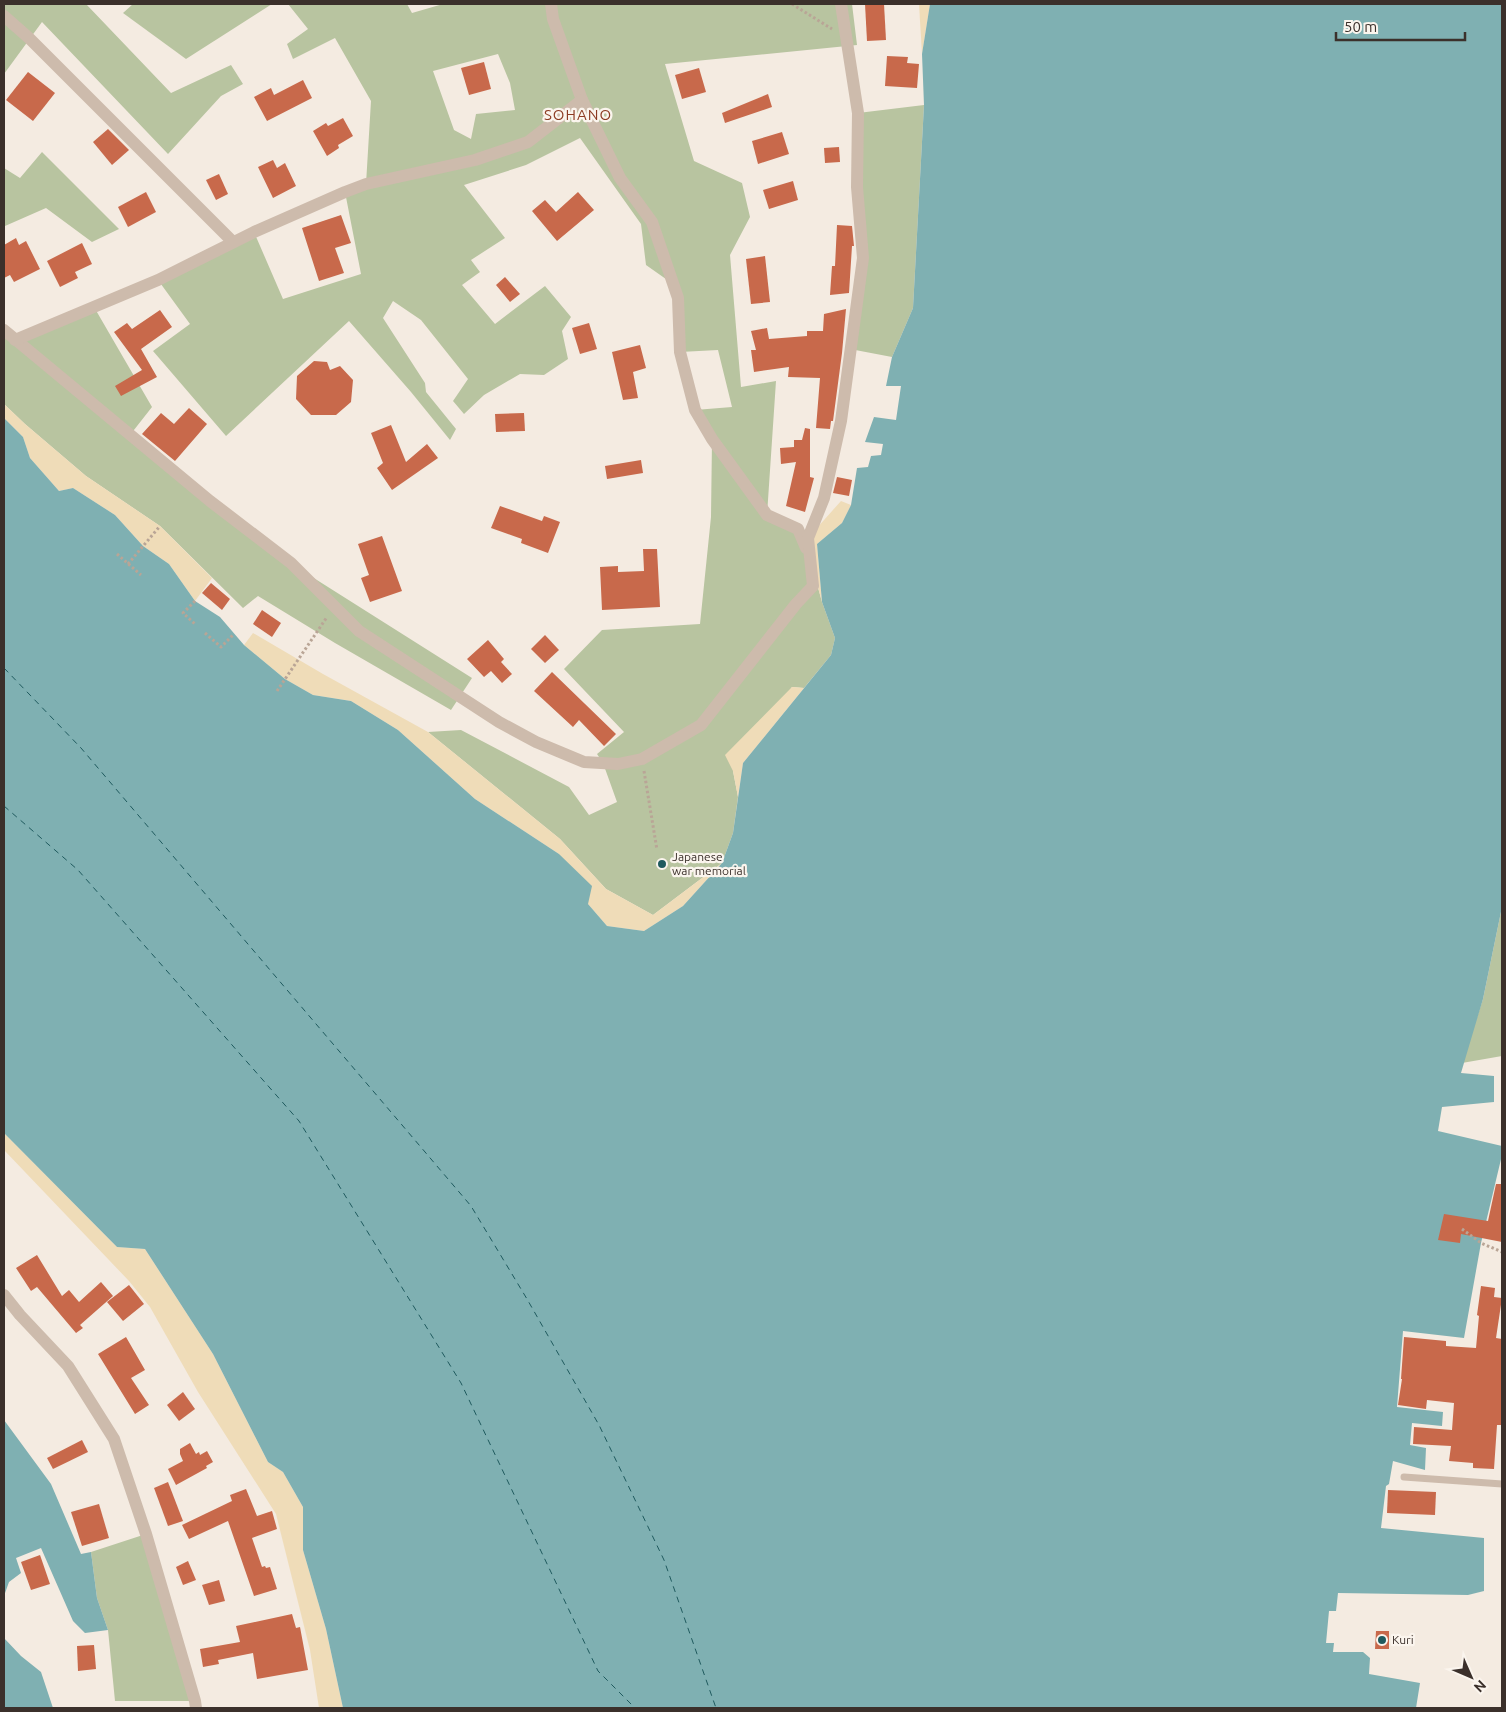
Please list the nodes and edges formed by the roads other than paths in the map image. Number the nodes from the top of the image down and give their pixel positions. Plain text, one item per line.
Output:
1 (542, 4) edge
2 (551, 4) edge
3 (841, 4) edge
4 (4, 16) edge
5 (553, 19) junction
6 (582, 100) junction
7 (233, 242) junction
8 (4, 330) edge
9 (15, 340) junction
10 (811, 562) junction
11 (4, 1295) edge
12 (1404, 1477) dead end
13 (1502, 1484) edge
14 (196, 1708) edge

1 - 5 street
2 - 5 street
3 - 10 street
4 - 7 street
5 - 6 street
6 - 7 street
6 - 10 street
7 - 9 street
8 - 9 street
9 - 10 street
11 - 14 street
12 - 13 lane

